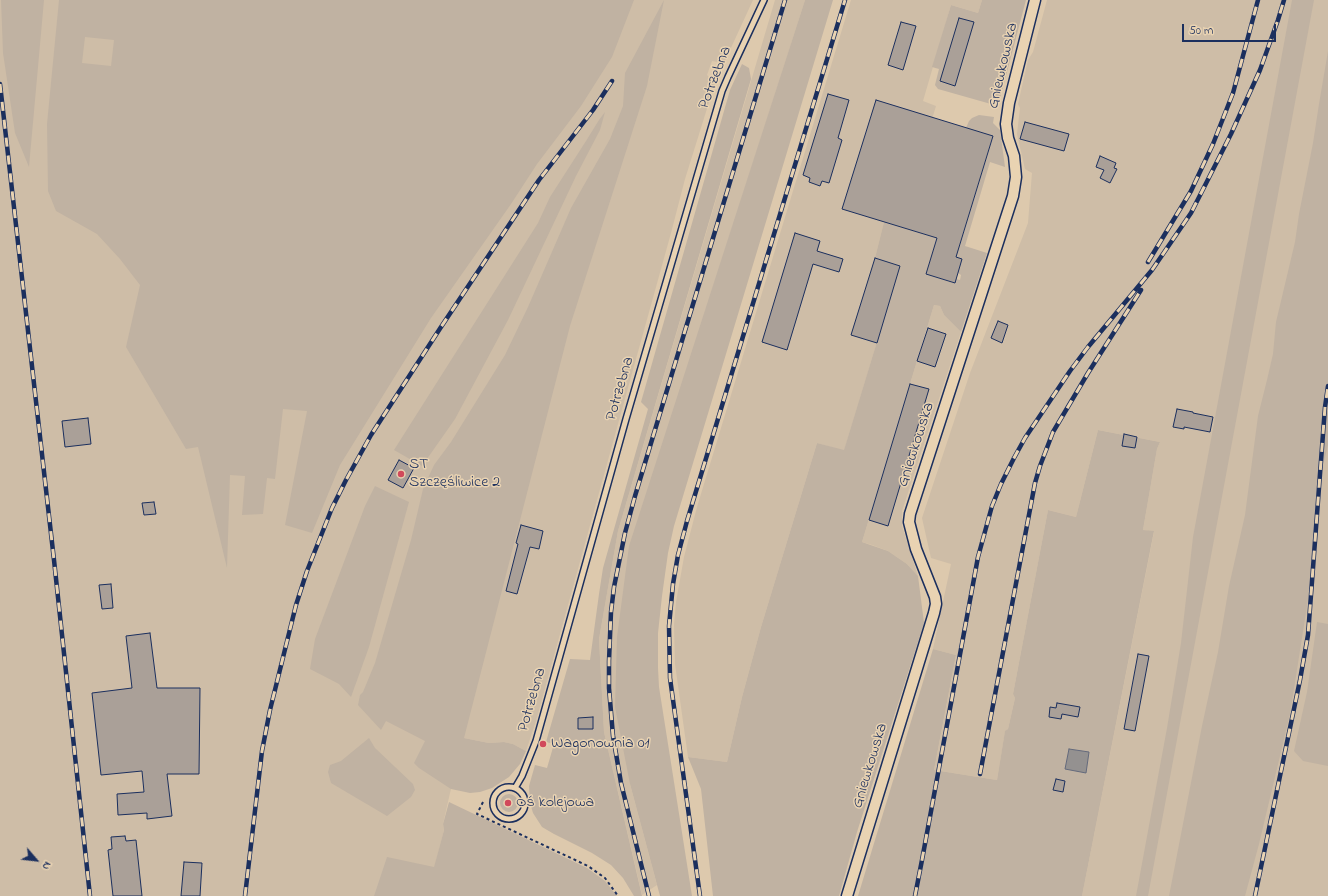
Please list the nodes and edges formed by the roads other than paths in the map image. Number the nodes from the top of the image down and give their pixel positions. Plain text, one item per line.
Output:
1 (764, 0) edge
2 (1035, 0) edge
3 (515, 788) junction
4 (847, 896) edge

1 - 3 lane, Potrzebna
2 - 4 street, Gniewkowska
3 - 3 lane

